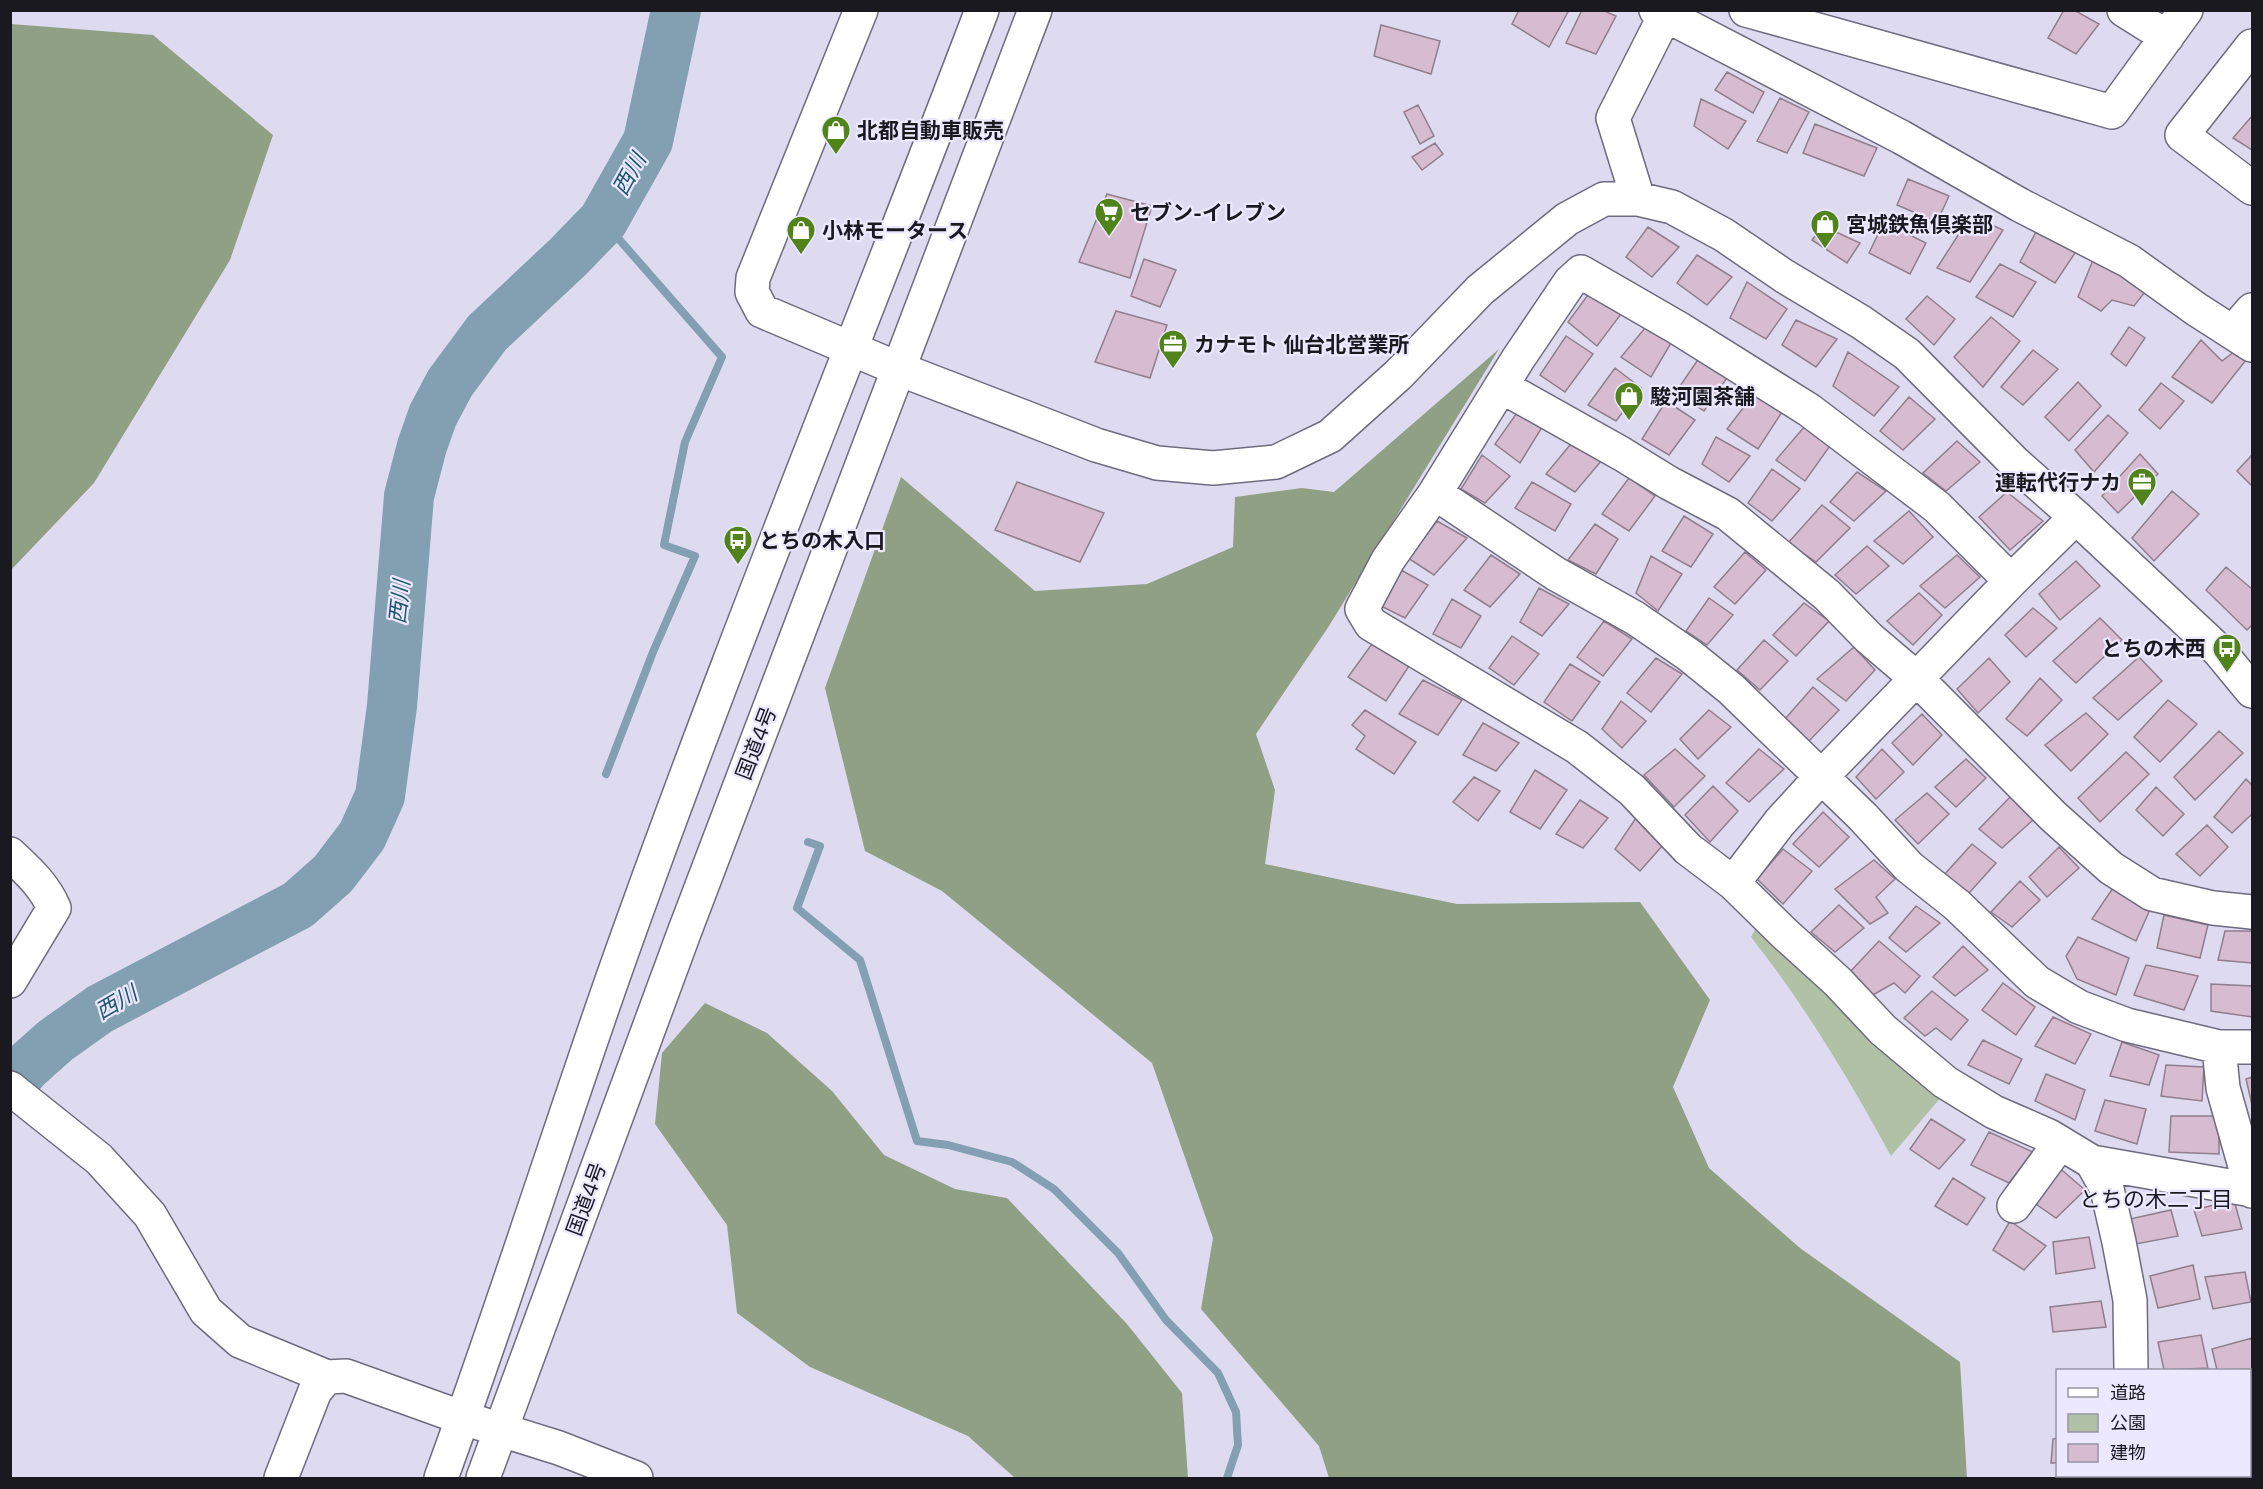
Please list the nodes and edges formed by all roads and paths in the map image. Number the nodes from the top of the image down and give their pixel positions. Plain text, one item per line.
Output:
1 (861, 10) edge
2 (982, 10) edge
3 (1035, 10) edge
4 (1746, 10) edge
5 (2124, 10) edge
6 (2186, 10) edge
7 (1661, 13) edge
8 (2167, 37) junction
9 (2253, 46) edge
10 (2253, 188) edge
11 (1638, 200) junction
12 (2246, 329) edge
13 (850, 348) junction
14 (899, 369) junction
15 (1501, 386) junction
16 (1435, 493) junction
17 (2076, 517) junction
18 (2011, 581) junction
19 (1916, 678) junction
20 (2253, 691) edge
21 (1822, 776) junction
22 (10, 855) edge
23 (1733, 883) junction
24 (2253, 912) edge
25 (10, 981) edge
26 (2219, 1047) junction
27 (2253, 1047) edge
28 (18, 1094) edge
29 (2060, 1143) junction
30 (2092, 1162) junction
31 (2252, 1190) edge
32 (2014, 1206) dead end
33 (2131, 1369) edge
34 (327, 1377) junction
35 (463, 1418) junction
36 (501, 1431) junction
37 (281, 1479) edge
38 (441, 1479) edge
39 (483, 1479) edge
40 (636, 1479) edge

1 - 13 main road
2 - 13 main road
3 - 14 main road, 国道4号
4 - 8 main road
5 - 8 main road
6 - 8 main road
7 - 11 main road
7 - 12 main road
9 - 10 main road
11 - 14 main road
11 - 17 main road
13 - 14 main road
13 - 35 main road
14 - 36 main road, 国道4号
15 - 16 main road
15 - 18 main road
15 - 19 main road
16 - 21 main road
16 - 23 main road
17 - 18 main road
17 - 20 main road
18 - 19 main road
19 - 21 main road
19 - 24 main road
21 - 23 main road
21 - 26 main road
22 - 25 main road
23 - 29 main road
26 - 27 main road
26 - 31 main road
28 - 34 main road
29 - 30 main road
29 - 32 main road
30 - 31 main road
30 - 33 main road
34 - 35 main road
34 - 37 main road
35 - 36 main road
35 - 38 main road
36 - 39 main road, 国道4号
36 - 40 main road

